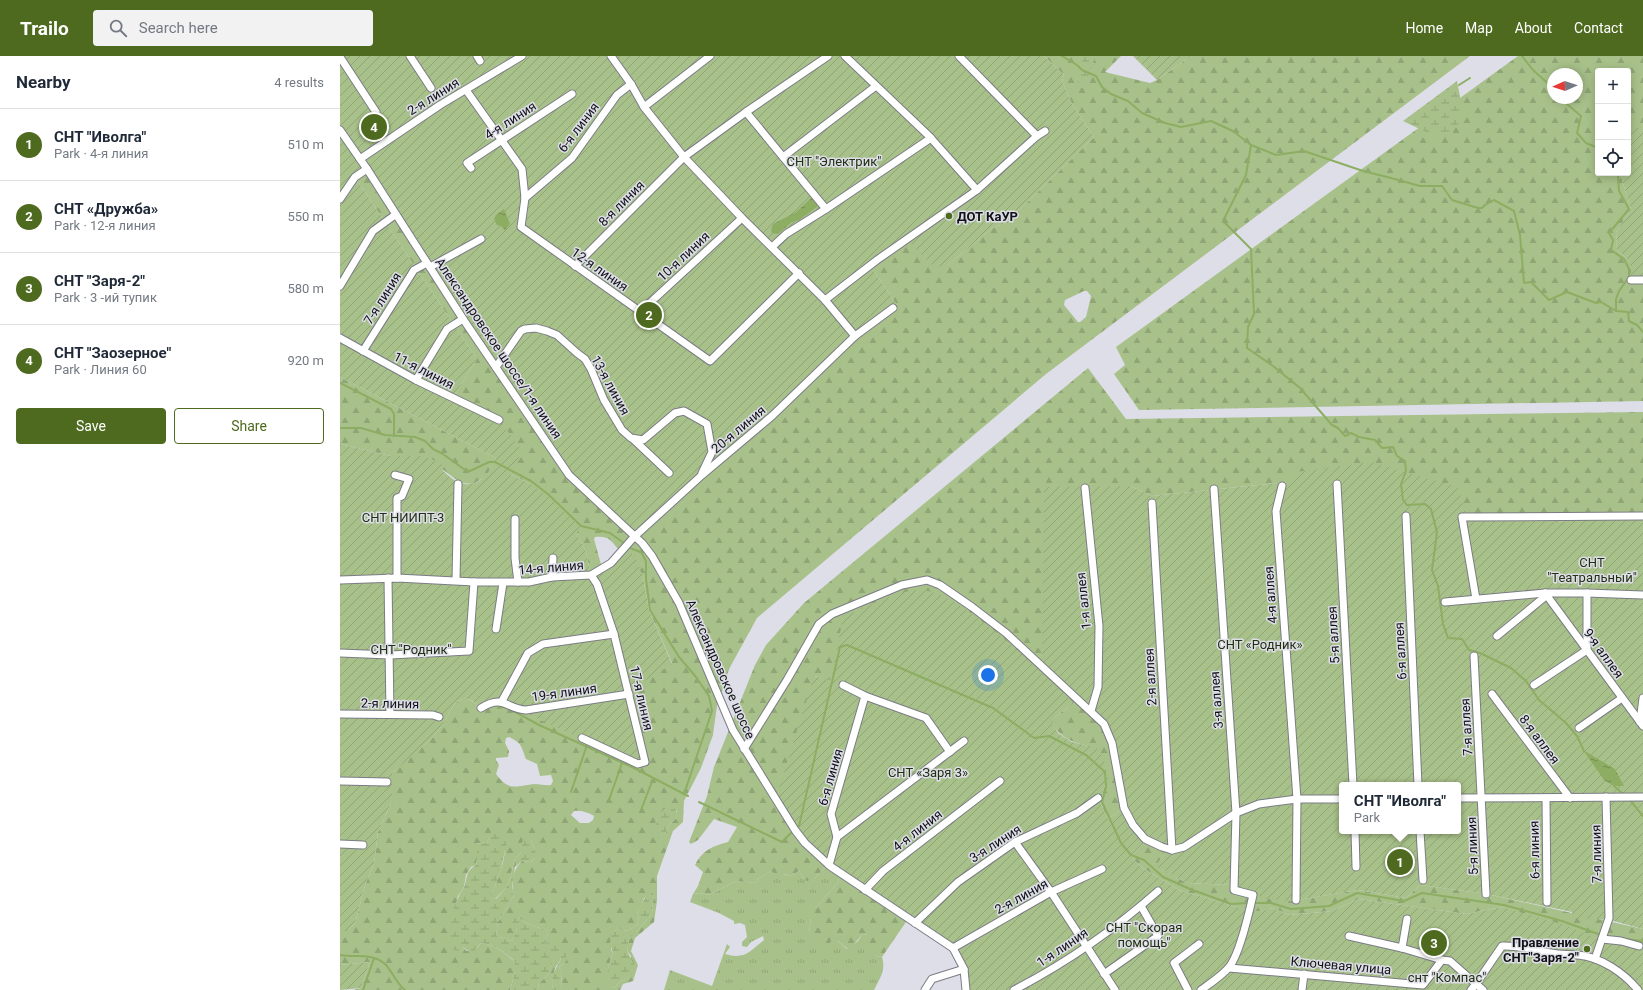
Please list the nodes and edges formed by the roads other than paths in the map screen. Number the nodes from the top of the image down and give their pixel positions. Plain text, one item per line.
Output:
1 (410, 56) edge
2 (522, 56) edge
3 (611, 56) edge
4 (710, 56) edge
5 (828, 56) edge
6 (845, 56) edge
7 (959, 56) edge
8 (340, 57) edge
9 (701, 58) edge
10 (632, 84) junction
11 (876, 86) junction
12 (431, 88) dead end
13 (466, 90) junction
14 (572, 94) dead end
15 (644, 107) junction
16 (376, 112) dead end
17 (746, 112) junction
18 (340, 130) edge
19 (1045, 131) dead end
20 (1037, 136) junction
21 (931, 138) junction
22 (342, 139) edge
23 (502, 140) junction
24 (684, 157) junction
25 (783, 157) junction
26 (360, 159) junction
27 (471, 168) dead end
28 (367, 169) junction
29 (977, 190) junction
30 (525, 198) junction
31 (340, 199) edge
32 (826, 209) junction
33 (395, 215) junction
34 (742, 218) junction
35 (481, 239) dead end
36 (772, 247) junction
37 (429, 265) junction
38 (575, 266) junction
39 (799, 274) junction
40 (1631, 280) dead end
41 (1643, 280) edge
42 (340, 286) edge
43 (825, 300) junction
44 (893, 308) dead end
45 (640, 312) junction
46 (463, 319) junction
47 (855, 336) junction
48 (340, 338) edge
49 (363, 351) junction
50 (496, 367) junction
51 (416, 380) junction
52 (498, 420) dead end
53 (633, 439) junction
54 (669, 473) dead end
55 (394, 475) dead end
56 (702, 475) junction
57 (458, 484) dead end
58 (1337, 484) dead end
59 (1282, 486) dead end
60 (1085, 488) dead end
61 (1214, 489) dead end
62 (1152, 503) dead end
63 (1406, 516) dead end
64 (1643, 516) edge
65 (515, 519) dead end
66 (634, 537) junction
67 (553, 558) dead end
68 (591, 575) junction
69 (552, 576) junction
70 (388, 578) junction
71 (397, 578) junction
72 (340, 580) edge
73 (456, 580) junction
74 (477, 582) junction
75 (503, 582) junction
76 (518, 582) junction
77 (1587, 592) junction
78 (1546, 594) junction
79 (1643, 595) edge
80 (1476, 599) junction
81 (1445, 602) dead end
82 (496, 629) dead end
83 (614, 634) junction
84 (1497, 636) dead end
85 (1587, 650) junction
86 (340, 653) edge
87 (390, 655) junction
88 (1474, 656) dead end
89 (843, 685) dead end
90 (1534, 685) dead end
91 (629, 694) junction
92 (1492, 694) dead end
93 (865, 696) junction
94 (1622, 698) junction
95 (1643, 698) edge
96 (502, 701) junction
97 (481, 708) dead end
98 (1091, 711) junction
99 (340, 714) edge
100 (390, 714) junction
101 (439, 717) dead end
102 (1642, 724) edge
103 (1579, 728) dead end
104 (582, 738) dead end
105 (964, 741) dead end
106 (744, 749) junction
107 (950, 752) junction
108 (340, 781) edge
109 (387, 782) dead end
110 (1000, 782) dead end
111 (1353, 782) edge
112 (1418, 782) edge
113 (1482, 797) junction
114 (1606, 797) junction
115 (1643, 797) edge
116 (1098, 798) dead end
117 (1461, 798) edge
118 (1546, 798) junction
119 (1570, 798) junction
120 (1297, 799) junction
121 (1339, 799) edge
122 (1236, 814) junction
123 (1355, 834) edge
124 (1420, 834) edge
125 (837, 837) junction
126 (1015, 842) junction
127 (340, 844) edge
128 (363, 845) dead end
129 (1172, 850) junction
130 (829, 865) junction
131 (1356, 867) dead end
132 (1102, 869) dead end
133 (1423, 880) dead end
134 (865, 890) junction
135 (1158, 891) dead end
136 (1051, 892) junction
137 (1486, 894) dead end
138 (1296, 900) dead end
139 (1547, 902) dead end
140 (1141, 906) junction
141 (1407, 919) dead end
142 (915, 923) junction
143 (1349, 936) dead end
144 (1603, 937) junction
145 (1199, 944) dead end
146 (1639, 946) dead end
147 (1086, 947) junction
148 (952, 948) junction
149 (1402, 948) junction
150 (1595, 959) junction
151 (1442, 960) junction
152 (1229, 968) junction
153 (964, 969) junction
154 (1104, 974) junction
155 (1304, 974) junction
156 (1476, 984) junction
157 (1421, 988) edge
158 (1633, 988) edge
159 (925, 990) edge
160 (966, 990) edge
161 (1014, 990) edge
162 (1115, 990) edge
163 (1188, 990) edge
164 (1202, 990) edge
165 (1302, 990) edge
166 (1471, 990) edge
167 (1483, 990) edge

1 - 12 street
2 - 13 street, 2-я линия
3 - 10 street
4 - 9 street
5 - 17 street, 8-я линия
6 - 11 street
7 - 20 street
8 - 16 street
9 - 15 street
10 - 15 street
10 - 30 street, 6-я линия
11 - 21 street
11 - 25 street
13 - 23 street, 12-я линия
13 - 26 street, 2-я линия
14 - 23 street, 4-я линия
15 - 24 street
17 - 24 street, 8-я линия
17 - 25 street
18 - 22 street
19 - 20 street
20 - 29 street
21 - 29 street
21 - 32 street
22 - 26 street
23 - 27 street, 4-я линия
23 - 30 street, 12-я линия
24 - 34 street
24 - 38 street, 8-я линия
25 - 32 street
26 - 28 street, Александровское шоссе/1-я линия
28 - 31 street
28 - 33 street, Александровское шоссе/1-я линия
29 - 43 street
30 - 38 street, 12-я линия
32 - 36 street
33 - 37 street, Александровское шоссе/1-я линия
33 - 42 street
34 - 36 street
34 - 45 street, 10-я линия
35 - 37 street, 7-я линия
36 - 39 street
37 - 46 street, Александровское шоссе/1-я линия
37 - 49 street, 7-я линия
38 - 45 street, 12-я линия
39 - 43 street
39 - 45 street, 12-я линия
40 - 41 street
43 - 47 street
44 - 47 street, 20-я линия
46 - 50 street, Александровское шоссе/1-я линия
46 - 51 street
47 - 56 street, 20-я линия
48 - 49 street, 11-я линия
49 - 51 street, 11-я линия
50 - 53 street, 13-я линия
50 - 66 street, Александровское шоссе/1-я линия
51 - 52 street, 11-я линия
53 - 54 street, 13-я линия
53 - 56 street
55 - 71 street
56 - 66 street, 20-я линия
57 - 73 street
58 - 111 street, 5-я аллея
59 - 120 street, 4-я аллея
60 - 98 street, 1-я аллея
61 - 122 street, 3-я аллея
62 - 129 street, 2-я аллея
63 - 112 street, 6-я аллея
64 - 80 street
65 - 76 street
66 - 68 street, 14-я линия
66 - 106 street, Александровское шоссе
67 - 69 street
68 - 69 street, 14-я линия
68 - 83 street, 17-я линия
69 - 76 street, 14-я линия
70 - 71 street, 14-я линия
70 - 72 street, 14-я линия
70 - 87 street
71 - 73 street, 14-я линия
73 - 74 street, 14-я линия
74 - 75 street, 14-я линия
74 - 87 street
75 - 76 street, 14-я линия
75 - 82 street
77 - 78 street
77 - 79 street
77 - 85 street
78 - 80 street
78 - 84 street
78 - 85 street, 9-я аллея
80 - 81 street
83 - 91 street, 17-я линия
83 - 96 street
85 - 90 street
85 - 94 street, 9-я аллея
86 - 87 street
87 - 100 street
88 - 113 street, 7-я аллея
89 - 93 street
91 - 96 street, 19-я линия
91 - 104 street, 17-я линия
92 - 119 street, 8-я аллея
93 - 107 street
93 - 125 street, 6-я линия
94 - 102 street, 9-я аллея
94 - 103 street
95 - 102 street
96 - 97 street
98 - 106 street
98 - 129 street
99 - 100 street, 2-я линия
100 - 101 street, 2-я линия
105 - 107 street
106 - 130 street, Александровское шоссе
107 - 125 street
108 - 109 street
110 - 134 street, 4-я линия
113 - 117 street
113 - 118 street
113 - 137 street, 5-я линия
114 - 115 street
114 - 119 street
114 - 144 street, 7-я линия
116 - 126 street, 3-я линия
118 - 119 street
118 - 139 street, 6-я линия
120 - 121 street
120 - 122 street
120 - 138 street
122 - 129 street
122 - 152 street
123 - 131 street
124 - 133 street
125 - 130 street
126 - 136 street
126 - 142 street, 3-я линия
127 - 128 street
130 - 134 street, Александровское шоссе
132 - 136 street, 2-я линия
134 - 142 street, Александровское шоссе
135 - 140 street, 1-я линия
136 - 147 street
136 - 148 street, 2-я линия
140 - 147 street, 1-я линия
140 - 154 street
141 - 149 street
142 - 148 street, Александровское шоссе
143 - 149 street
144 - 146 street
144 - 150 street, 7-я линия
145 - 163 street
147 - 154 street
147 - 161 street, 1-я линия
148 - 153 street, Александровское шоссе
149 - 151 street
150 - 156 street
150 - 158 street
151 - 156 street
151 - 157 street, Ключевая улица
152 - 155 street, Ключевая улица
152 - 164 street
153 - 159 street
153 - 160 street, Александровское шоссе
154 - 162 street
155 - 157 street, Ключевая улица
155 - 165 street
156 - 166 street
156 - 167 street

